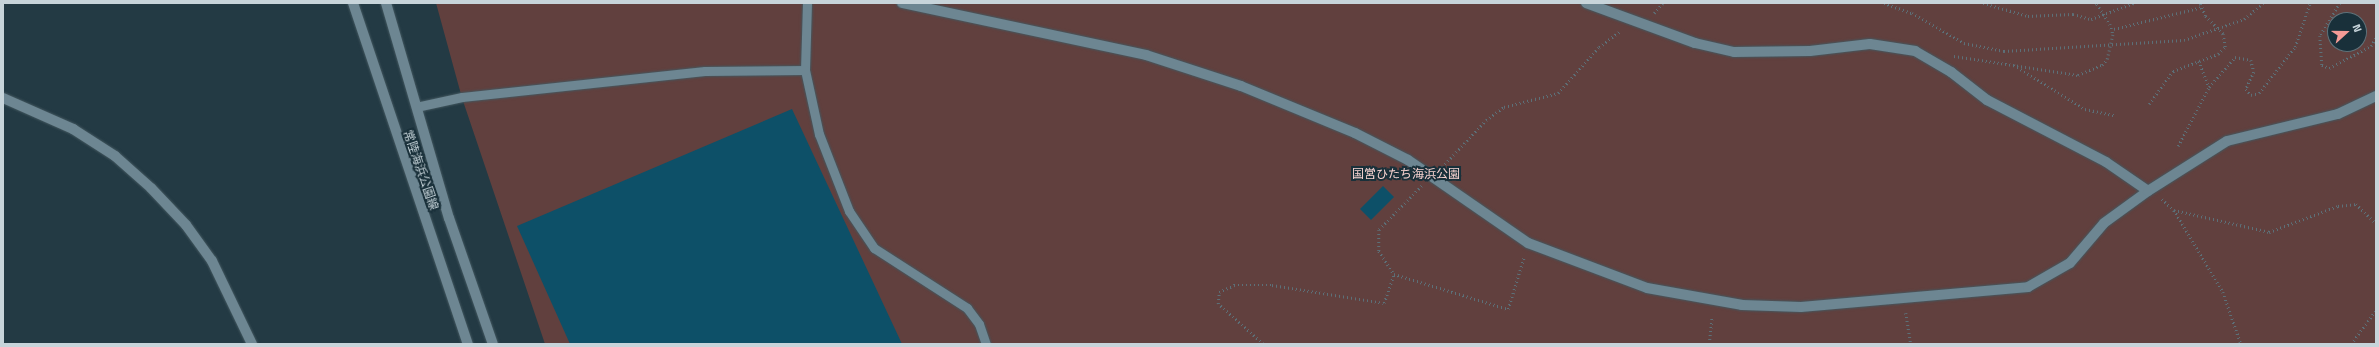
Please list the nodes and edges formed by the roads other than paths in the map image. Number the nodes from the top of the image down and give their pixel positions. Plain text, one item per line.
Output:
1 (353, 3) edge
2 (386, 3) edge
3 (807, 3) edge
4 (902, 3) edge
5 (1586, 3) edge
6 (805, 70) junction
7 (2376, 96) edge
8 (3, 98) edge
9 (416, 106) junction
10 (2148, 191) junction
11 (252, 344) edge
12 (468, 344) edge
13 (493, 344) edge
14 (986, 344) edge

1 - 12 street, 常陸海浜公園線
2 - 9 street, 常陸海浜公園線
3 - 6 lane
4 - 10 street
5 - 10 street
6 - 9 lane
6 - 14 lane
7 - 10 street
8 - 11 street
9 - 13 street, 常陸海浜公園線

